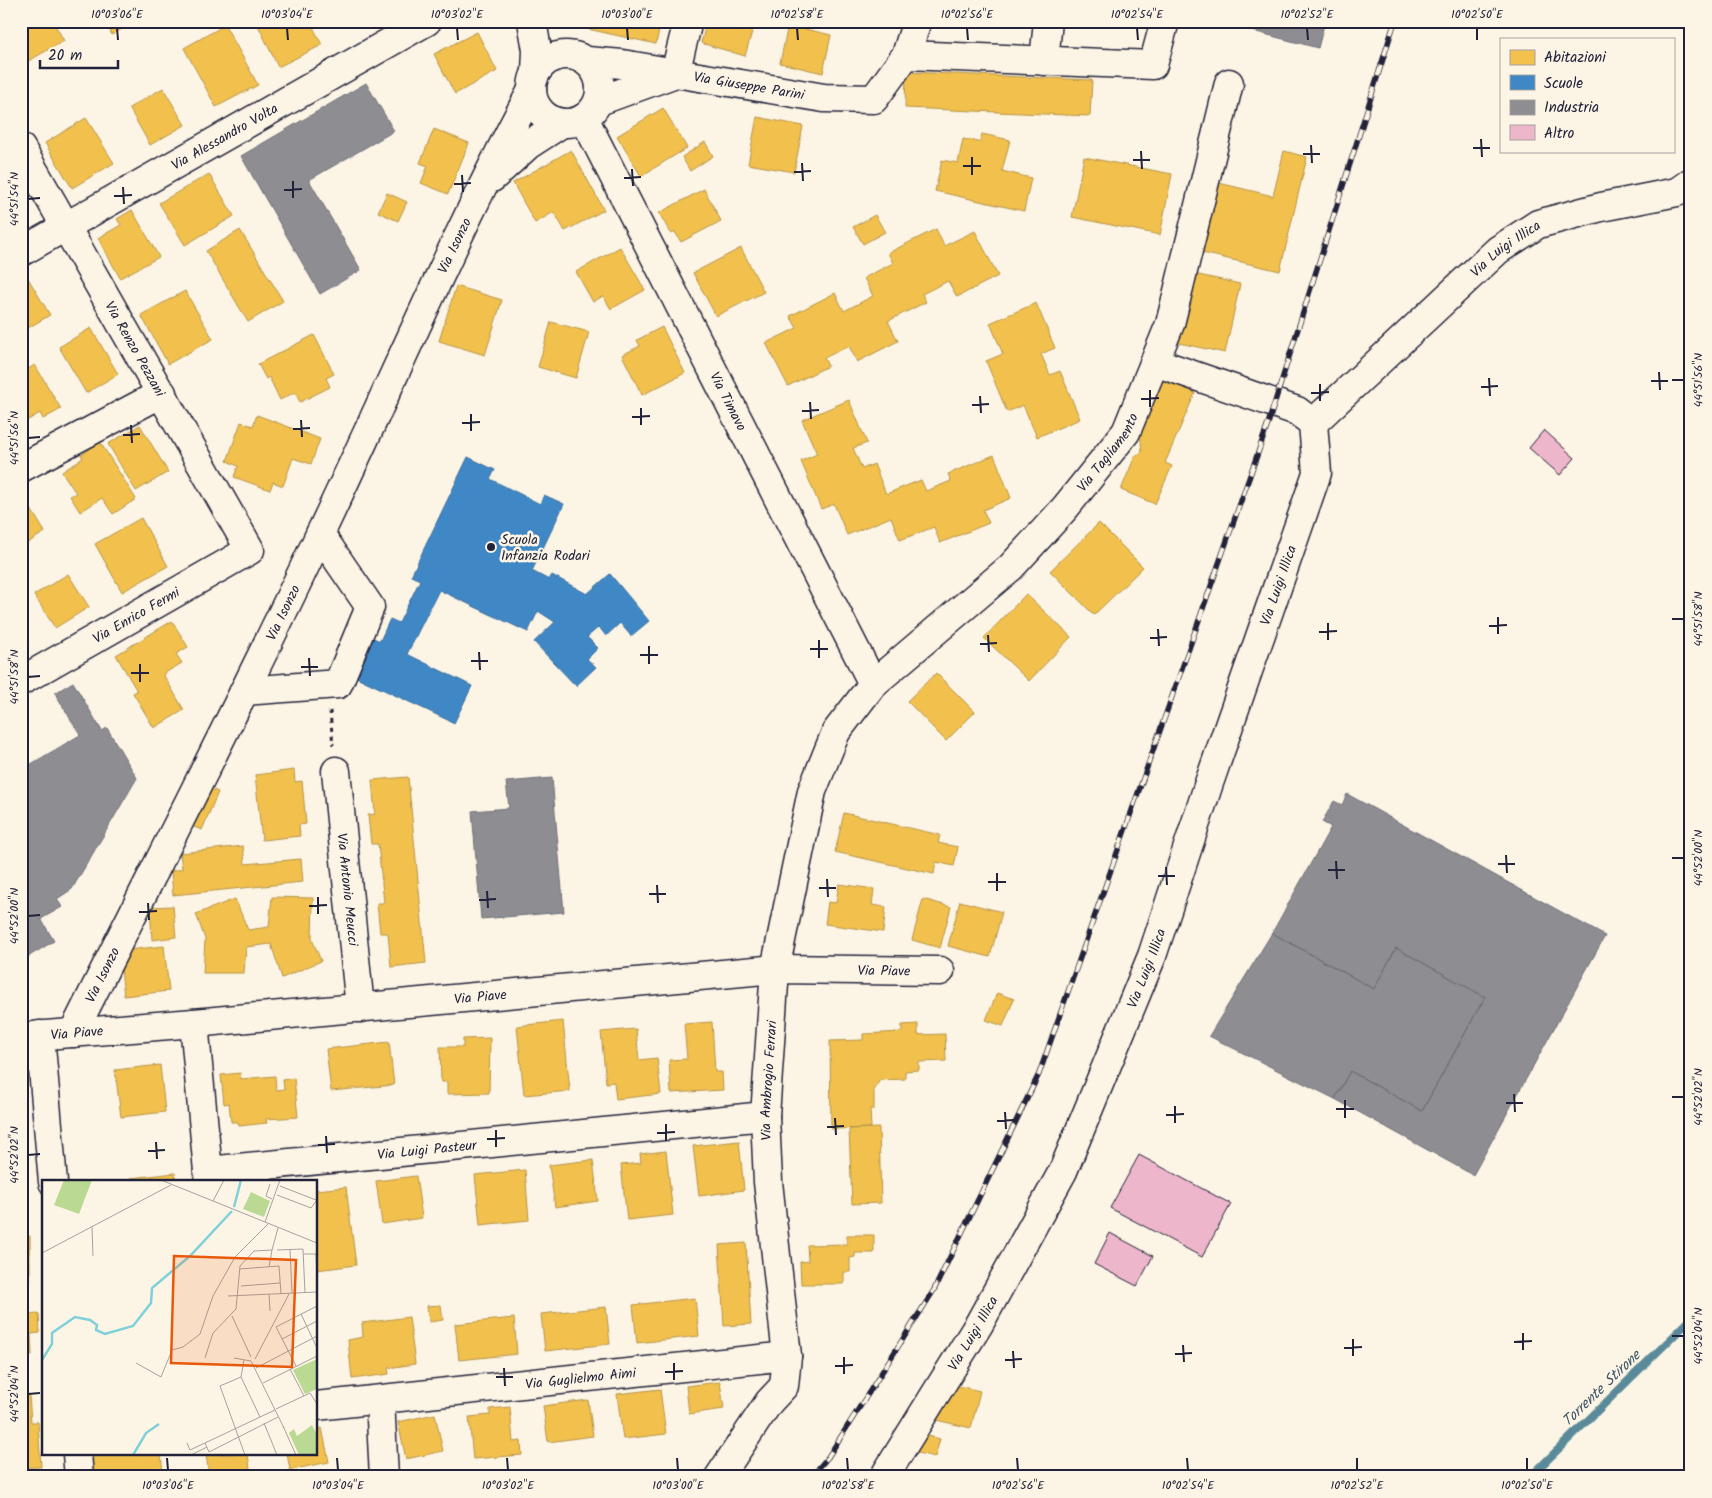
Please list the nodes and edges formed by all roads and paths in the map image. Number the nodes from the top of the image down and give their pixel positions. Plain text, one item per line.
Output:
1 (427, 21) edge
2 (532, 21) edge
3 (540, 21) edge
4 (688, 21) edge
5 (918, 21) edge
6 (1048, 21) edge
7 (1164, 21) edge
8 (906, 55) junction
9 (582, 58) junction
10 (1044, 61) junction
11 (675, 73) junction
12 (534, 81) junction
13 (1228, 83) dead end
14 (582, 114) junction
15 (21, 148) edge
16 (1691, 182) edge
17 (482, 187) junction
18 (65, 228) junction
19 (21, 252) edge
20 (1155, 362) junction
21 (162, 393) junction
22 (1313, 423) junction
23 (21, 468) edge
24 (320, 534) junction
25 (250, 550) joint
26 (21, 681) edge
27 (873, 684) junction
28 (328, 685) junction
29 (244, 691) junction
30 (336, 770) joint
31 (775, 969) junction
32 (940, 971) dead end
33 (360, 1008) junction
34 (194, 1023) junction
35 (73, 1033) junction
36 (31, 1036) edge
37 (765, 1116) junction
38 (208, 1176) edge
39 (53, 1180) edge
40 (787, 1356) junction
41 (380, 1400) junction
42 (318, 1406) edge
43 (77, 1456) edge
44 (79, 1477) edge
45 (384, 1477) edge
46 (719, 1477) edge
47 (884, 1477) edge

1 - 18 street, Via Alessandro Volta
2 - 12 street
3 - 9 street
4 - 11 street
5 - 8 street
6 - 10 street
7 - 10 street
8 - 10 street
8 - 11 street, Via Giuseppe Parini
9 - 11 street, Via Giuseppe Parini
9 - 12 street
9 - 14 street
11 - 14 street, Via Giuseppe Parini
12 - 14 street
12 - 17 street, Via Isonzo
13 - 20 street, Via Tagliamento
14 - 17 street, Via Isonzo
14 - 27 street, Via Timavo
15 - 18 street, Via Renzo Pezzani
16 - 22 street, Via Luigi Illica
17 - 24 street, Via Isonzo
18 - 19 street, Via Alessandro Volta
18 - 21 street, Via Renzo Pezzani
20 - 22 street
20 - 27 street, Via Tagliamento
21 - 23 street
21 - 25 street, Via Renzo Pezzani
22 - 47 street, Via Luigi Illica
24 - 28 street
24 - 29 street, Via Isonzo
25 - 26 street, Via Enrico Fermi
27 - 31 street, Via Ambrogio Ferrari
28 - 29 street
28 - 30 path
29 - 35 street, Via Isonzo
30 - 33 street, Via Antonio Meucci
31 - 32 street, Via Piave
31 - 33 street, Via Piave
31 - 37 street, Via Ambrogio Ferrari
33 - 34 street, Via Piave
34 - 35 street, Via Piave
34 - 38 street
35 - 36 street, Via Piave
36 - 39 street
37 - 38 street, Via Luigi Pasteur
37 - 40 street, Via Ambrogio Ferrari
40 - 41 street, Via Guglielmo Aimi
40 - 46 street, Via Ambrogio Ferrari
41 - 42 street, Via Guglielmo Aimi
41 - 45 street
43 - 44 street

